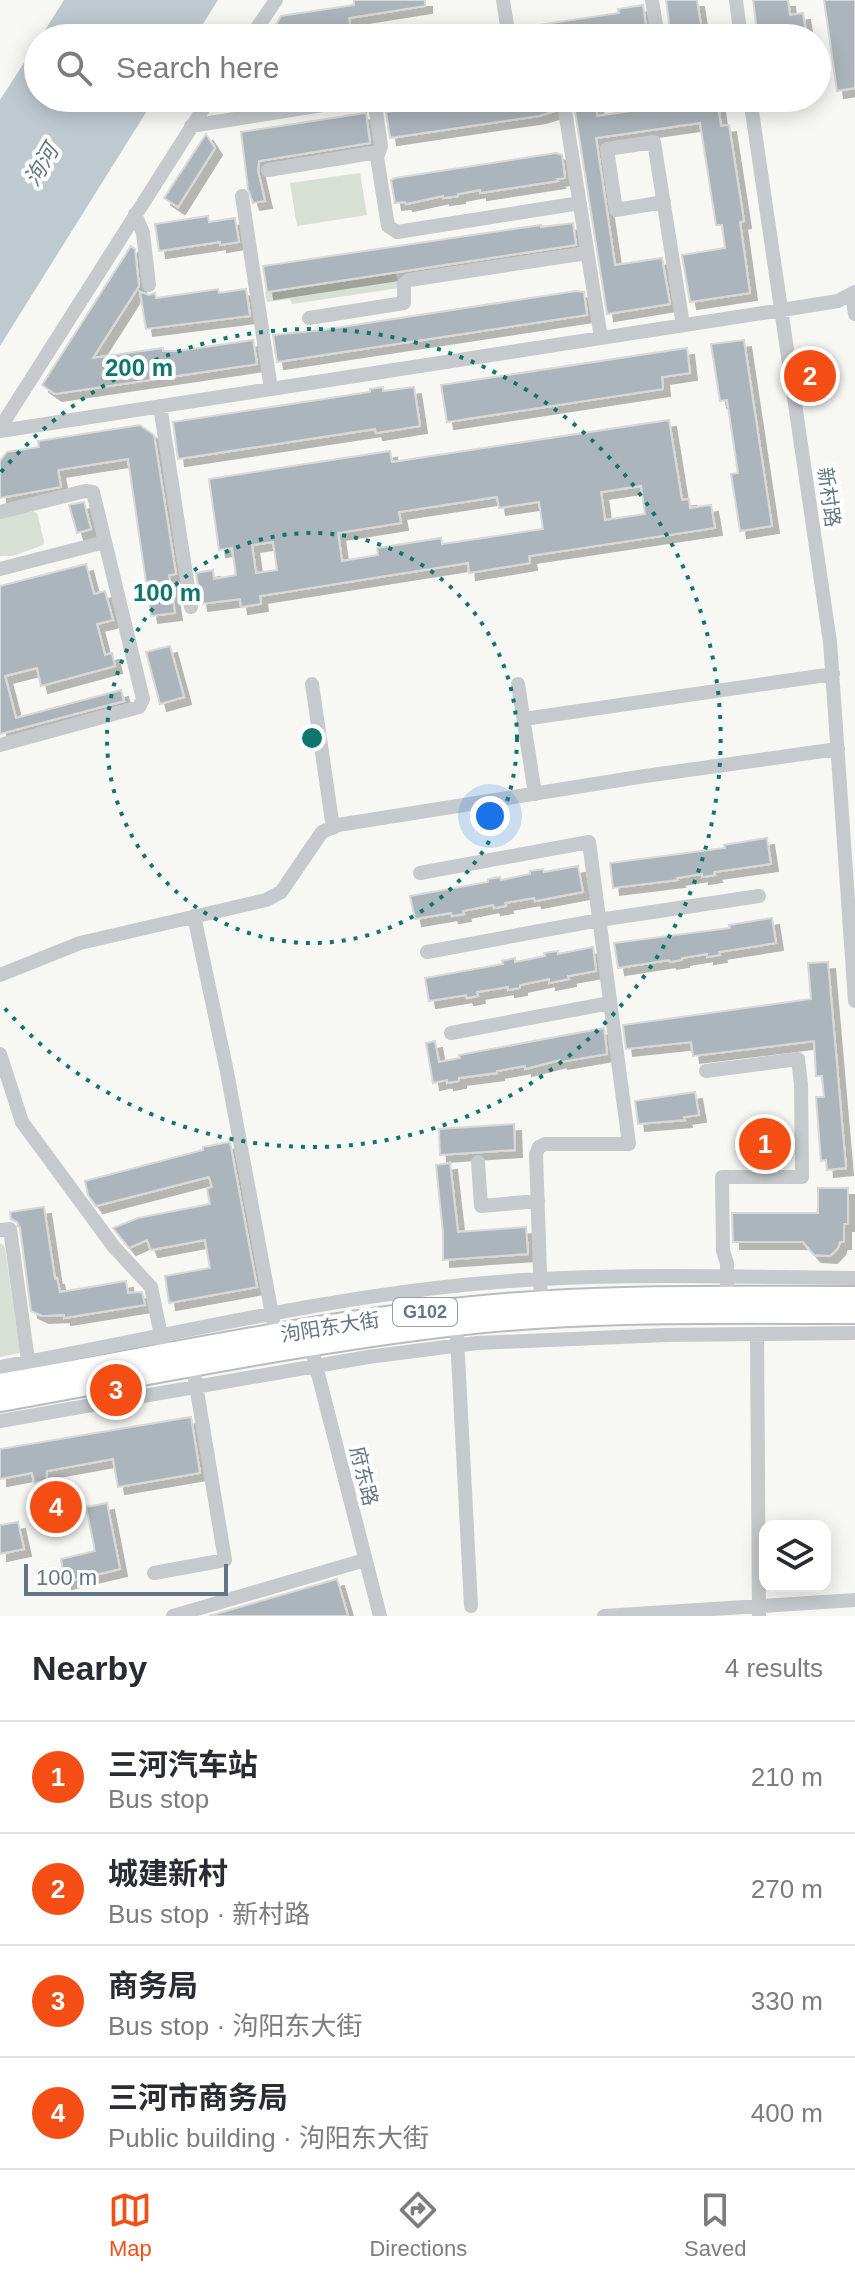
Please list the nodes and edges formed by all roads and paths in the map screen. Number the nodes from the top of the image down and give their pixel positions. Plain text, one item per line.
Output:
1 (276, 0) edge
2 (503, 0) edge
3 (652, 0) edge
4 (736, 0) edge
5 (260, 24) edge
6 (507, 24) edge
7 (656, 24) edge
8 (739, 24) edge
9 (200, 112) edge
10 (279, 112) edge
11 (376, 112) edge
12 (565, 112) edge
13 (752, 112) edge
14 (191, 126) junction
15 (378, 152) junction
16 (268, 170) dead end
17 (242, 196) dead end
18 (664, 202) junction
19 (580, 203) junction
20 (135, 214) junction
21 (587, 253) junction
22 (149, 285) dead end
23 (853, 294) edge
24 (782, 310) junction
25 (855, 314) edge
26 (309, 318) dead end
27 (683, 325) junction
28 (601, 338) junction
29 (271, 389) junction
30 (160, 406) junction
31 (0, 429) edge
32 (0, 512) edge
33 (105, 542) junction
34 (0, 569) edge
35 (191, 607) dead end
36 (833, 674) junction
37 (312, 684) dead end
38 (518, 684) dead end
39 (524, 719) junction
40 (0, 745) edge
41 (838, 749) junction
42 (848, 791) edge
43 (535, 794) junction
44 (333, 828) junction
45 (420, 873) dead end
46 (759, 896) dead end
47 (194, 916) junction
48 (599, 920) junction
49 (427, 952) dead end
50 (0, 975) edge
51 (855, 1001) edge
52 (610, 1003) junction
53 (451, 1033) dead end
54 (0, 1054) edge
55 (706, 1071) dead end
56 (478, 1162) dead end
57 (538, 1201) junction
58 (0, 1230) edge
59 (855, 1278) edge
60 (540, 1281) junction
61 (727, 1287) junction
62 (855, 1297) edge
63 (541, 1303) junction
64 (855, 1313) edge
65 (272, 1314) junction
66 (855, 1333) edge
67 (757, 1334) junction
68 (457, 1335) junction
69 (276, 1336) junction
70 (163, 1345) junction
71 (313, 1356) junction
72 (0, 1367) edge
73 (30, 1370) junction
74 (194, 1376) junction
75 (0, 1384) edge
76 (0, 1401) edge
77 (0, 1421) edge
78 (365, 1560) junction
79 (154, 1573) dead end
80 (855, 1600) edge
81 (471, 1606) dead end
82 (759, 1611) edge
83 (173, 1616) edge
84 (380, 1616) edge
85 (604, 1616) edge

1 - 5 street
2 - 6 street
3 - 7 street
4 - 8 street
9 - 14 street
10 - 14 street
11 - 15 street
12 - 19 street
13 - 24 street, 新村路
14 - 20 street
15 - 16 street
15 - 19 street
17 - 29 street
18 - 18 street
18 - 27 street
19 - 21 street
20 - 22 street
20 - 31 street
21 - 26 street
21 - 28 street
23 - 24 street
23 - 25 street
24 - 27 street
24 - 36 street, 新村路
27 - 28 street
28 - 29 street
29 - 30 street
30 - 31 street
30 - 35 street
32 - 33 street
33 - 34 street
33 - 40 street
36 - 39 street
36 - 41 street, 新村路
37 - 44 street
38 - 39 street
39 - 43 street
41 - 42 street, 新村路
41 - 43 street
42 - 51 street, 新村路
43 - 44 street
44 - 47 street
45 - 48 street
46 - 48 street
47 - 50 street
47 - 65 street
48 - 49 street
48 - 52 street
52 - 53 street
52 - 57 street
54 - 70 street
55 - 61 street
56 - 57 street
57 - 60 street
58 - 73 street
59 - 61 street
60 - 61 street
60 - 63 street
60 - 65 street
61 - 62 highway, 泃阳东大街 / G102
61 - 63 highway, 泃阳东大街 / G102
63 - 69 highway, 泃阳东大街 / G102
64 - 68 highway, 泃阳东大街 / G102
65 - 69 street
65 - 70 street
66 - 67 street
67 - 68 street
67 - 82 street
68 - 71 highway, 泃阳东大街 / G102
68 - 81 street
69 - 70 highway, 泃阳东大街 / G102
70 - 73 highway, 泃阳东大街 / G102
71 - 74 highway, 泃阳东大街 / G102
71 - 78 street, 府东路
72 - 73 street
73 - 75 highway, 泃阳东大街 / G102
74 - 76 highway, 泃阳东大街 / G102
74 - 77 street
74 - 79 street
78 - 83 street
78 - 84 street, 府东路
80 - 82 street
82 - 85 street

